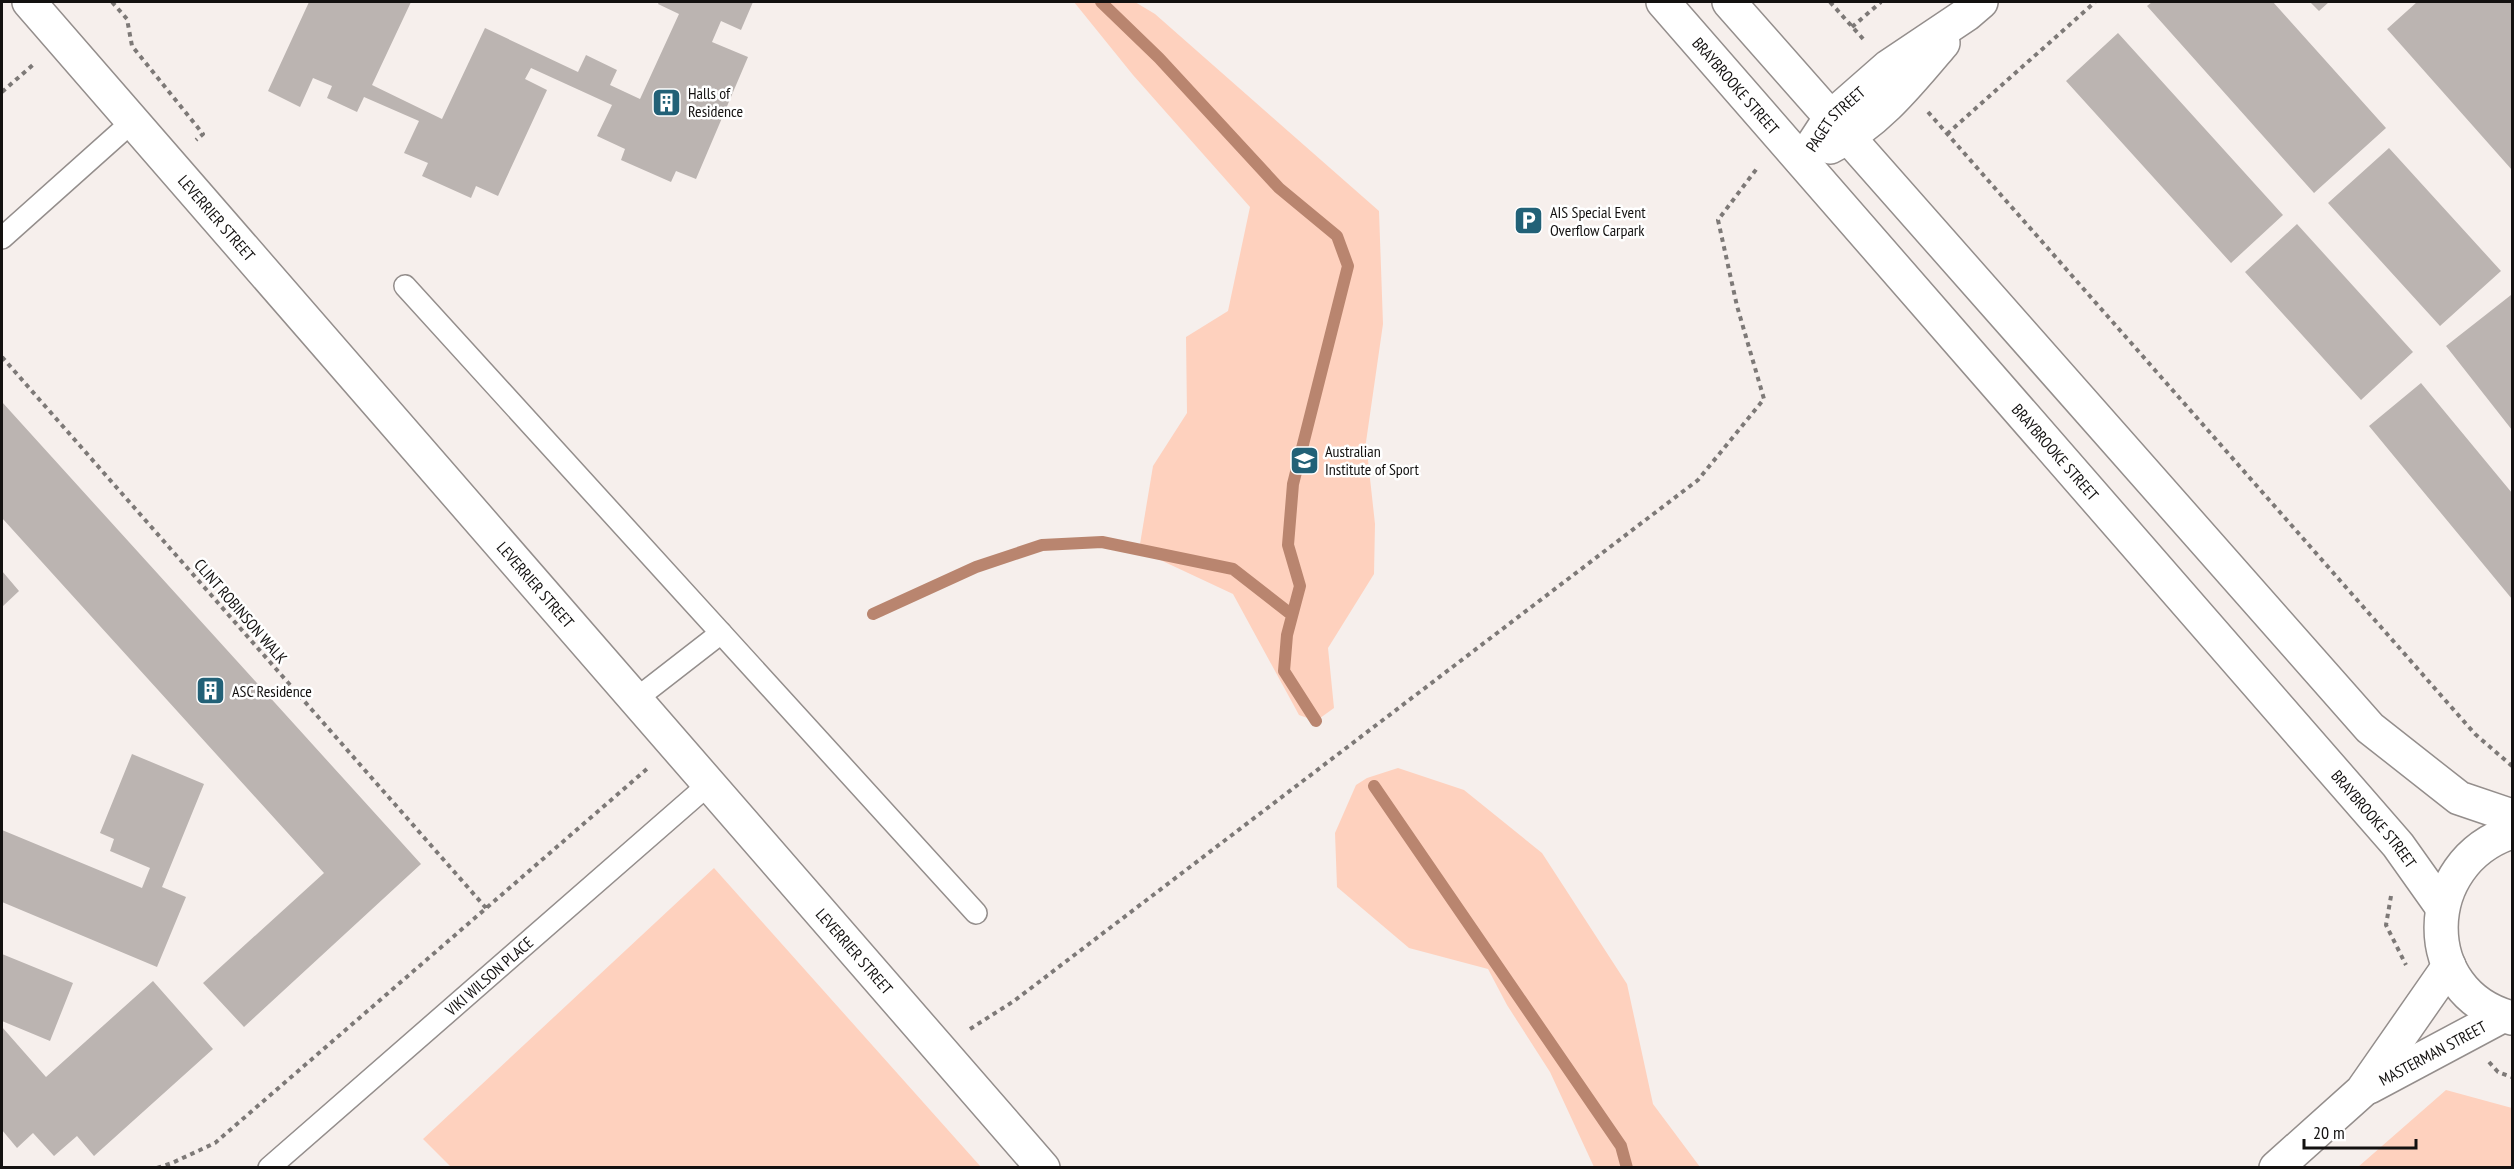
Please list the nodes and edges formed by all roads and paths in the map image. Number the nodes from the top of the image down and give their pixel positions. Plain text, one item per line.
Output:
1 (29, 2) edge
2 (112, 2) edge
3 (1663, 2) edge
4 (1729, 2) edge
5 (1830, 2) edge
6 (1881, 2) edge
7 (2095, 2) edge
8 (1974, 8) edge
9 (1852, 27) junction
10 (62, 40) junction
11 (1897, 77) junction
12 (2, 92) edge
13 (133, 121) junction
14 (1840, 127) junction
15 (203, 134) dead end
16 (1947, 134) junction
17 (1791, 149) junction
18 (2, 238) edge
19 (405, 286) dead end
20 (2, 357) edge
21 (721, 633) junction
22 (636, 699) junction
23 (654, 763) dead end
24 (2512, 766) edge
25 (709, 784) junction
26 (2512, 816) edge
27 (2512, 832) edge
28 (2442, 907) junction
29 (486, 908) junction
30 (976, 913) dead end
31 (2449, 966) junction
32 (2507, 1017) edge
33 (939, 1048) junction
34 (2498, 1072) dead end
35 (2512, 1077) edge
36 (2362, 1090) junction
37 (157, 1167) edge
38 (269, 1167) edge
39 (1043, 1167) edge
40 (2276, 1167) edge

1 - 10 street, LEVERRIER STREET
2 - 15 path
3 - 17 street, BRAYBROOKE STREET
4 - 14 street
5 - 9 path
6 - 9 path
7 - 16 path
8 - 11 street, PAGET STREET
9 - 11 path
10 - 12 path
10 - 13 street, LEVERRIER STREET
11 - 14 street, PAGET STREET
11 - 16 path
13 - 18 lane
13 - 22 street, LEVERRIER STREET
14 - 17 street, PAGET STREET
14 - 26 street
16 - 24 path
17 - 28 street, BRAYBROOKE STREET
17 - 33 path
19 - 21 lane
20 - 29 path, CLINT ROBINSON WALK
21 - 22 lane
21 - 30 lane
22 - 25 street, LEVERRIER STREET
23 - 29 path
25 - 33 street, LEVERRIER STREET
25 - 38 lane, VIKI WILSON PLACE
27 - 28 street
28 - 31 street
29 - 37 path
31 - 32 street
31 - 36 street, MASTERMAN STREET
32 - 36 street, MASTERMAN STREET
33 - 39 street, LEVERRIER STREET
34 - 35 path
36 - 40 street, MASTERMAN STREET

